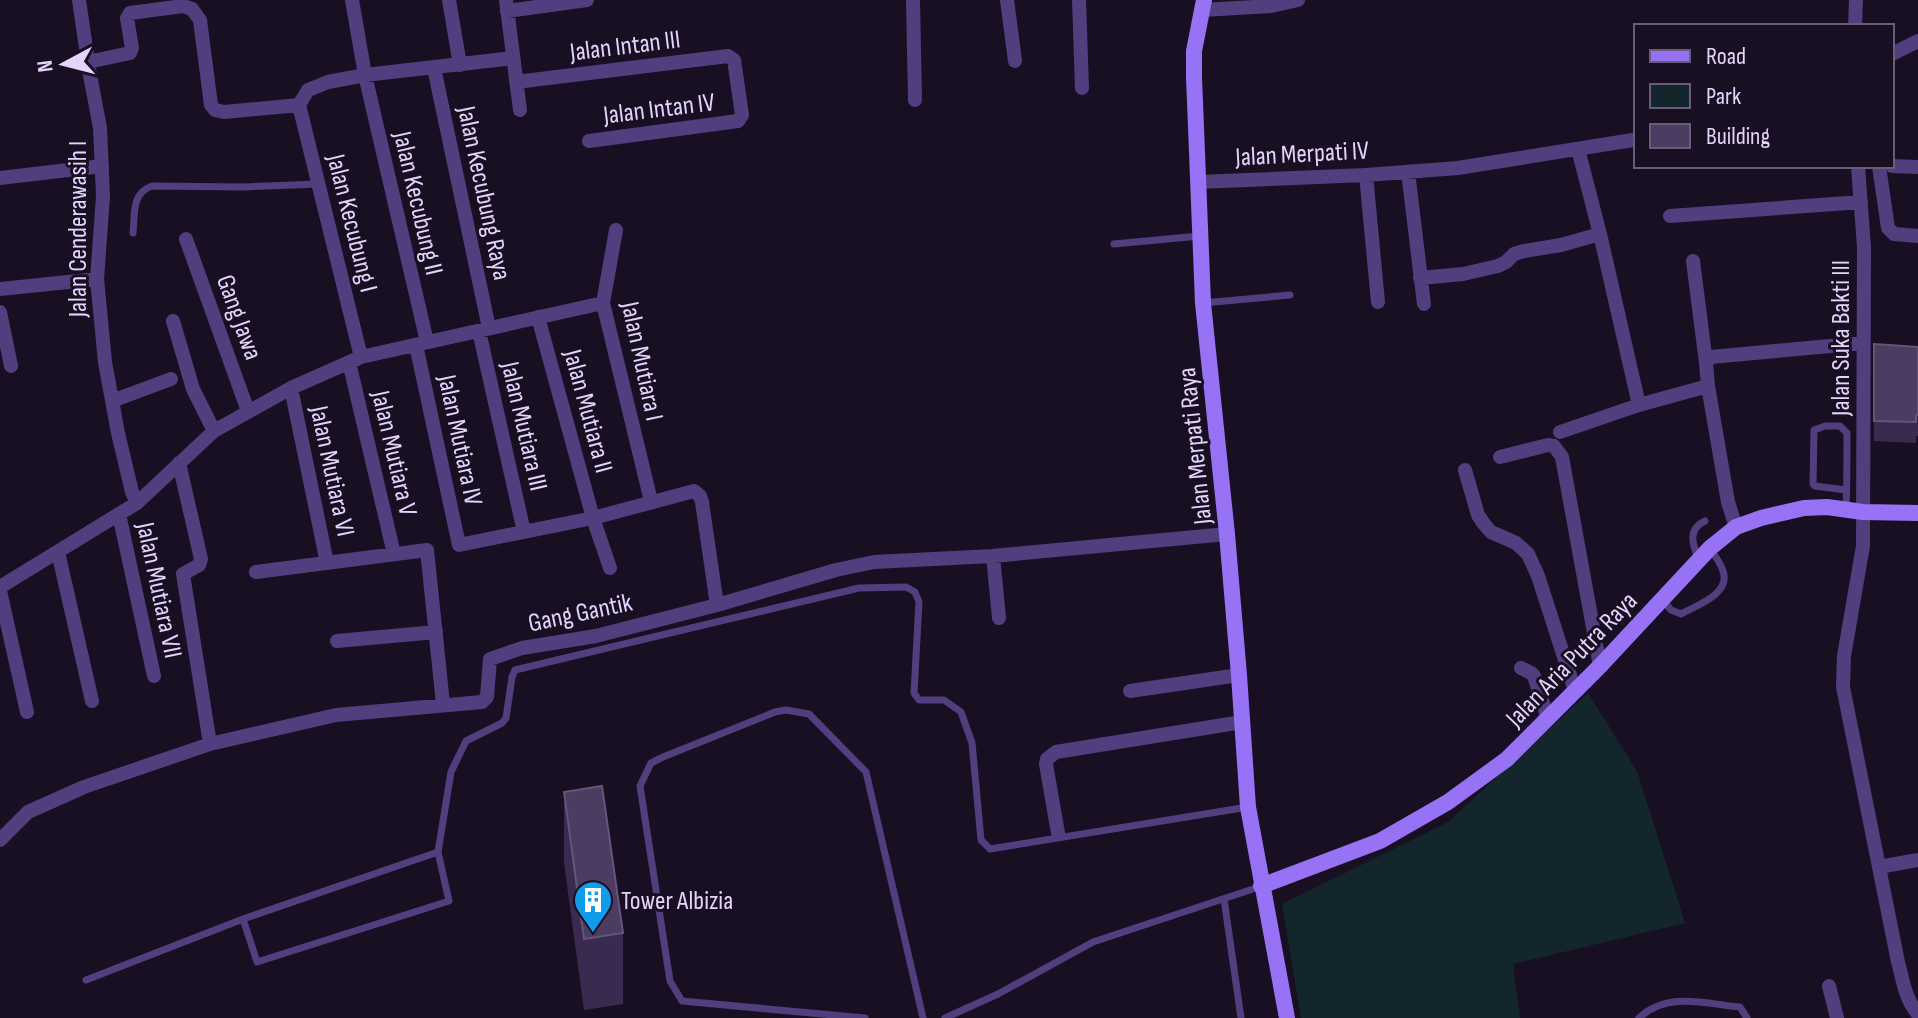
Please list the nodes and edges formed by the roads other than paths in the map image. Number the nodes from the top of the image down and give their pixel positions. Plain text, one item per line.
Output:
1 (79, 0) edge
2 (352, 0) edge
3 (449, 0) edge
4 (587, 0) edge
5 (913, 0) edge
6 (1007, 0) edge
7 (1079, 0) edge
8 (1298, 0) edge
9 (1856, 0) edge
10 (1203, 5) edge
11 (506, 6) edge
12 (1855, 24) edge
13 (1918, 41) edge
14 (1894, 53) edge
15 (513, 58) junction
16 (1015, 61) dead end
17 (88, 62) junction
18 (460, 65) junction
19 (434, 68) junction
20 (365, 75) junction
21 (516, 82) junction
22 (1082, 88) dead end
23 (915, 100) dead end
24 (300, 102) junction
25 (520, 110) dead end
26 (734, 123) joint
27 (1633, 140) dead end
28 (589, 141) dead end
29 (1578, 149) junction
30 (102, 166) junction
31 (1894, 166) edge
32 (1918, 167) edge
33 (1858, 168) edge
34 (1879, 168) edge
35 (1408, 172) junction
36 (1366, 175) junction
37 (0, 178) edge
38 (1199, 182) junction
39 (319, 184) junction
40 (1861, 202) junction
41 (1670, 216) dead end
42 (616, 230) dead end
43 (133, 233) dead end
44 (1600, 234) junction
45 (1201, 236) junction
46 (1918, 236) edge
47 (186, 239) dead end
48 (1114, 244) dead end
49 (1693, 261) dead end
50 (1420, 278) junction
51 (97, 279) junction
52 (0, 289) edge
53 (1290, 295) dead end
54 (1378, 302) dead end
55 (603, 303) junction
56 (1203, 303) junction
57 (1424, 304) dead end
58 (0, 312) edge
59 (538, 317) junction
60 (173, 321) dead end
61 (484, 330) junction
62 (1863, 343) junction
63 (421, 344) junction
64 (355, 360) junction
65 (1706, 363) junction
66 (11, 366) dead end
67 (171, 379) dead end
68 (1708, 386) junction
69 (291, 388) junction
70 (112, 401) junction
71 (1639, 405) junction
72 (248, 411) junction
73 (214, 431) junction
74 (1560, 432) dead end
75 (1500, 457) dead end
76 (179, 463) junction
77 (1465, 470) dead end
78 (1846, 490) junction
79 (651, 501) junction
80 (137, 503) junction
81 (1846, 510) junction
82 (1863, 512) junction
83 (1918, 513) edge
84 (119, 514) junction
85 (593, 518) junction
86 (1705, 521) dead end
87 (1736, 527) junction
88 (524, 532) junction
89 (1227, 534) junction
90 (58, 552) junction
91 (394, 554) junction
92 (1705, 554) junction
93 (993, 556) junction
94 (327, 563) junction
95 (610, 568) dead end
96 (256, 572) dead end
97 (0, 589) edge
98 (1662, 599) junction
99 (717, 605) junction
100 (999, 618) dead end
101 (436, 632) junction
102 (337, 641) dead end
103 (1600, 666) junction
104 (1521, 668) dead end
105 (1239, 675) junction
106 (154, 676) dead end
107 (1130, 691) dead end
108 (1575, 691) junction
109 (92, 701) dead end
110 (443, 704) junction
111 (27, 712) dead end
112 (1548, 719) junction
113 (1242, 722) junction
114 (210, 744) junction
115 (1248, 807) junction
116 (1058, 833) dead end
117 (0, 840) edge
118 (438, 852) junction
119 (1918, 860) edge
120 (1879, 867) junction
121 (1261, 886) junction
122 (1224, 899) junction
123 (243, 919) junction
124 (86, 980) dead end
125 (1829, 986) dead end
126 (1906, 994) junction
127 (1918, 1014) edge
128 (865, 1018) edge
129 (923, 1018) edge
130 (945, 1018) edge
131 (1241, 1018) edge
132 (1287, 1018) edge
133 (1639, 1018) edge
134 (1747, 1018) edge
135 (1837, 1018) edge
136 (1909, 1018) edge

1 - 17 street, Jalan Cenderawasih I
2 - 20 street, Jalan Kecubung II
3 - 18 street
4 - 11 street
5 - 23 street
6 - 16 street
7 - 22 street
8 - 10 street
9 - 12 street
10 - 38 main road, Jalan Merpati Raya
11 - 15 street
13 - 14 street
15 - 18 street
15 - 21 street
17 - 24 street
17 - 30 street, Jalan Cenderawasih I
18 - 19 street
19 - 20 street
19 - 61 street, Jalan Kecubung Raya
20 - 24 street
20 - 63 street, Jalan Kecubung II
21 - 25 street
21 - 26 street, Jalan Intan III
24 - 39 street, Jalan Kecubung I
26 - 28 street, Jalan Intan IV
27 - 29 street, Jalan Merpati IV
29 - 35 street, Jalan Merpati IV
29 - 44 street
30 - 37 street
30 - 51 street, Jalan Cenderawasih I
31 - 32 street
33 - 40 street, Jalan Suka Bakti III
34 - 46 street
35 - 36 street, Jalan Merpati IV
35 - 50 street
36 - 38 street, Jalan Merpati IV
36 - 54 street
38 - 45 main road, Jalan Merpati Raya
39 - 43 lane
39 - 64 street, Jalan Kecubung I
40 - 41 street
40 - 62 street, Jalan Suka Bakti III
42 - 55 street, Jalan Mutiara I
44 - 50 street
44 - 71 street
45 - 48 lane
45 - 56 main road, Jalan Merpati Raya
47 - 72 street, Gang Jawa
49 - 65 street
50 - 57 street
51 - 52 street
51 - 70 street, Jalan Cenderawasih I
53 - 56 lane
55 - 59 street
55 - 79 street, Jalan Mutiara I
56 - 89 main road, Jalan Merpati Raya
58 - 66 street
59 - 61 street
59 - 85 street, Jalan Mutiara II
60 - 73 street
61 - 63 street
61 - 88 street, Jalan Mutiara III
62 - 65 street
62 - 82 street, Jalan Suka Bakti III
63 - 64 street
63 - 88 street, Jalan Mutiara IV
64 - 69 street
64 - 91 street, Jalan Mutiara V
65 - 68 street
67 - 70 street
68 - 71 street
68 - 87 street
69 - 72 street
69 - 94 street, Jalan Mutiara VI
70 - 80 street, Jalan Cenderawasih I
71 - 74 street
72 - 73 street
73 - 76 street
75 - 103 street
76 - 80 street
76 - 114 street
77 - 108 street
78 - 78 lane
78 - 81 lane
79 - 85 street
79 - 99 street
80 - 84 street
81 - 82 main road, Jalan Aria Putra Raya
81 - 87 main road, Jalan Aria Putra Raya
82 - 83 main road, Jalan Aria Putra Raya
82 - 120 street, Jalan Suka Bakti III
84 - 90 street
84 - 106 street, Jalan Mutiara VII
85 - 88 street
85 - 95 street, Jalan Mutiara II
86 - 92 lane
87 - 92 main road, Jalan Aria Putra Raya
89 - 93 street, Gang Gantik
89 - 105 main road, Jalan Merpati Raya
90 - 97 street
90 - 109 street
91 - 94 street
91 - 101 street
92 - 98 main road, Jalan Aria Putra Raya
92 - 98 lane
93 - 99 street, Gang Gantik
93 - 100 street
94 - 96 street
97 - 111 street
98 - 103 main road, Jalan Aria Putra Raya
99 - 110 street, Gang Gantik
101 - 102 street
101 - 110 street
103 - 108 main road, Jalan Aria Putra Raya
104 - 112 street
105 - 107 street
105 - 113 main road, Jalan Merpati Raya
108 - 112 main road, Jalan Aria Putra Raya
110 - 114 street, Gang Gantik
112 - 121 main road, Jalan Aria Putra Raya
113 - 115 main road, Jalan Merpati Raya
113 - 116 street
114 - 117 street, Gang Gantik
115 - 118 lane
115 - 121 main road, Jalan Merpati Raya
118 - 123 lane
118 - 123 lane
119 - 120 street
120 - 126 street, Jalan Suka Bakti III
121 - 122 lane
121 - 132 main road, Jalan Merpati Raya
122 - 130 lane
122 - 131 lane
123 - 124 lane
125 - 135 street
126 - 127 street
126 - 136 street
128 - 129 lane
133 - 134 lane

